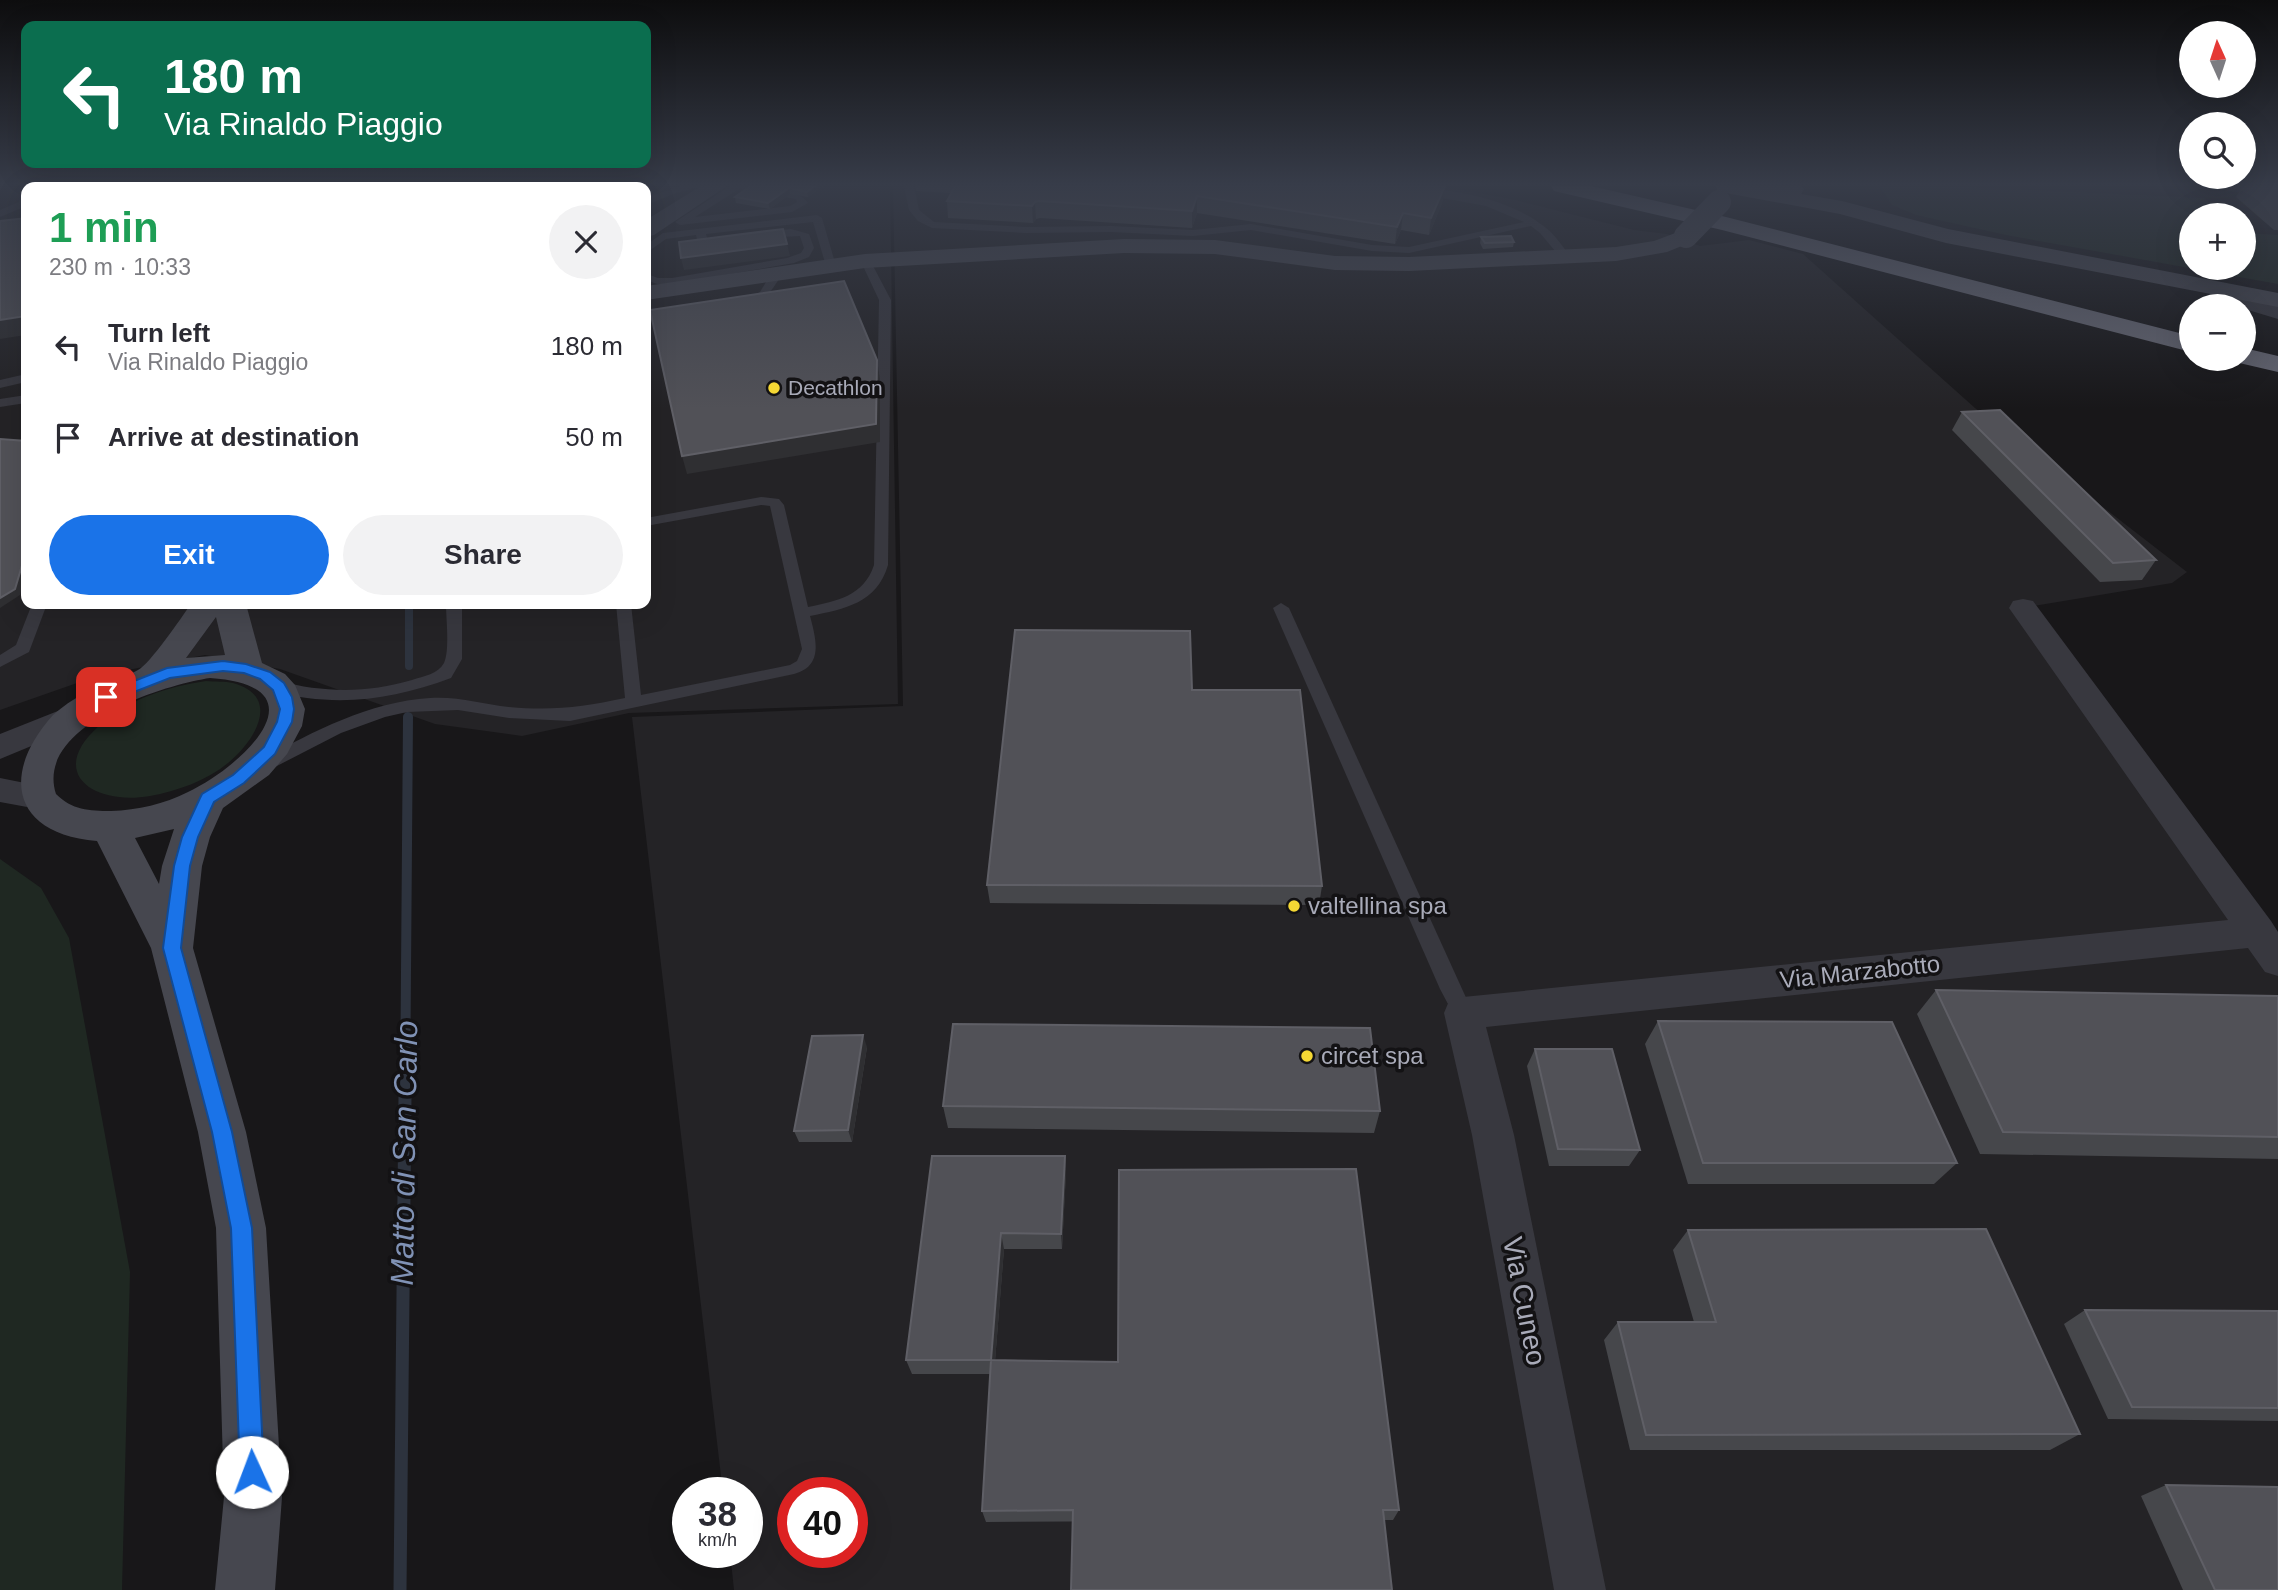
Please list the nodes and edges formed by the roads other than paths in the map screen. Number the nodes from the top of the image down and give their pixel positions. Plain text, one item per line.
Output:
1 (792, 260) edge
2 (830, 260) edge
3 (912, 260) edge
4 (1307, 260) edge
5 (1453, 260) edge
6 (1865, 260) edge
7 (1908, 260) edge
8 (2064, 260) edge
9 (2069, 260) edge
10 (899, 261) junction
11 (831, 265) junction
12 (868, 266) junction
13 (773, 279) junction
14 (651, 284) edge
15 (651, 286) edge
16 (651, 286) edge
17 (2218, 294) edge
18 (2278, 300) edge
19 (2256, 302) edge
20 (2256, 305) edge
21 (2278, 306) edge
22 (728, 308) edge
23 (2278, 312) edge
24 (2179, 328) edge
25 (2179, 341) edge
26 (2256, 346) edge
27 (2278, 351) edge
28 (2256, 359) edge
29 (2278, 364) edge
30 (21, 373) edge
31 (4, 383) edge
32 (21, 392) edge
33 (0, 395) edge
34 (21, 400) edge
35 (0, 403) edge
36 (651, 521) edge
37 (1281, 608) dead end
38 (2024, 608) dead end
39 (37, 609) edge
40 (205, 609) edge
41 (231, 609) edge
42 (454, 609) edge
43 (624, 609) edge
44 (802, 613) junction
45 (0, 662) edge
46 (246, 668) junction
47 (153, 677) junction
48 (279, 687) junction
49 (634, 702) junction
50 (85, 711) junction
51 (0, 747) edge
52 (223, 789) junction
53 (0, 790) edge
54 (38, 797) junction
55 (109, 826) junction
56 (2268, 946) edge
57 (172, 948) junction
58 (1463, 1013) junction
59 (245, 1590) edge
60 (1580, 1590) edge

1 - 14 lane
2 - 11 lane
3 - 10 street
4 - 5 street
6 - 25 highway
7 - 24 highway
8 - 17 street
9 - 18 street
10 - 11 street
10 - 12 street
11 - 15 street
12 - 13 street
12 - 44 lane
13 - 16 street
13 - 22 lane
19 - 21 street
20 - 23 street
26 - 27 highway
28 - 29 highway
30 - 31 lane
32 - 33 lane
34 - 35 lane
36 - 44 lane
37 - 58 lane
38 - 56 street
39 - 45 lane
40 - 47 street
41 - 46 street
42 - 48 lane
43 - 49 lane
44 - 49 lane
46 - 47 street
46 - 48 street
47 - 50 street
48 - 52 street
49 - 52 lane
50 - 51 street
50 - 54 street
52 - 55 street
52 - 57 street
53 - 54 street
54 - 55 street
55 - 57 street
56 - 58 street, Via Marzabotto
57 - 59 street
58 - 60 street, Via Cuneo

